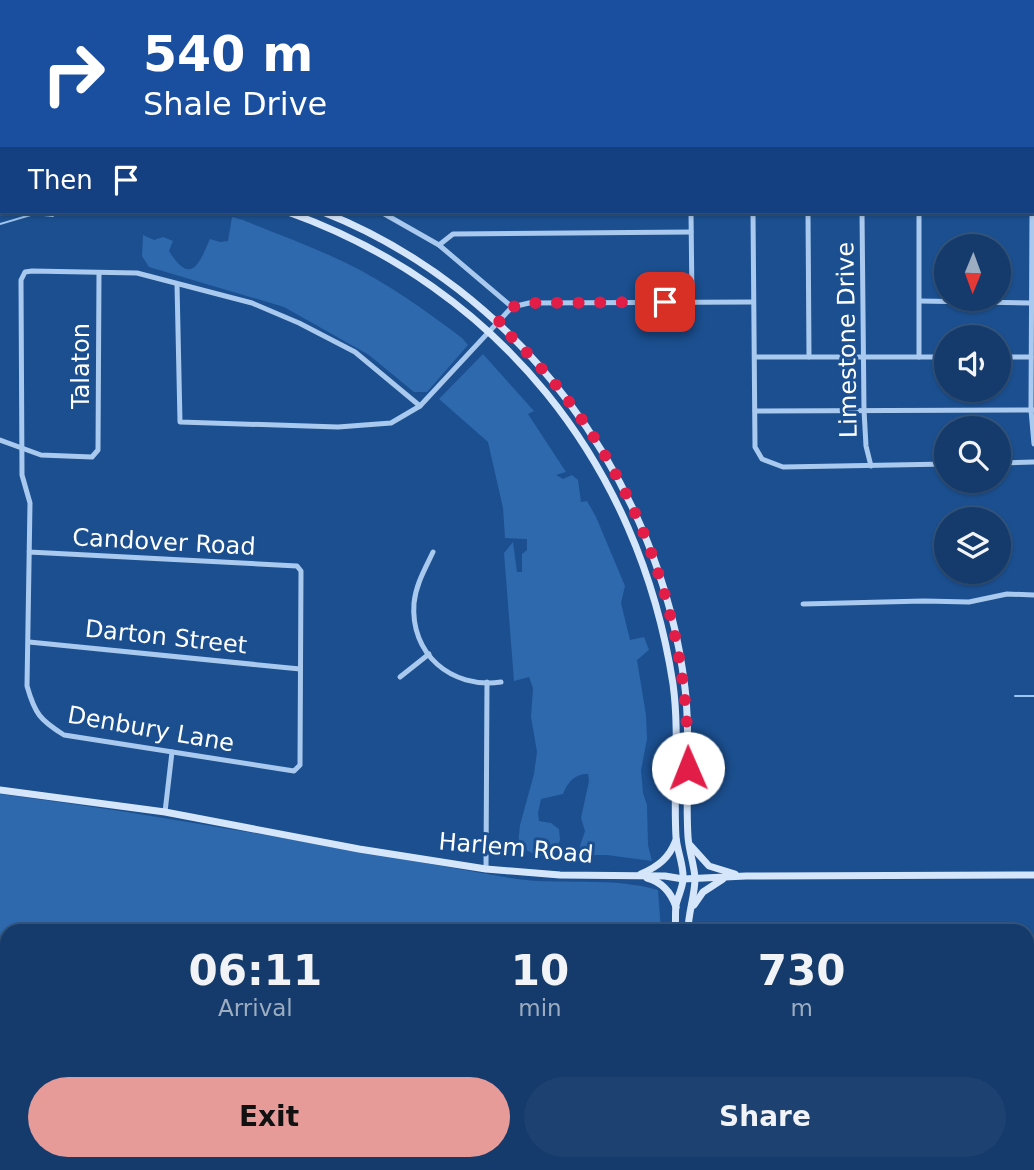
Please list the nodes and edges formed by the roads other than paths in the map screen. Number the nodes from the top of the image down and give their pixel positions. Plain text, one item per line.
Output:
1 (294, 214) edge
2 (327, 214) edge
3 (385, 214) edge
4 (691, 214) edge
5 (753, 214) edge
6 (808, 214) edge
7 (862, 214) edge
8 (919, 214) edge
9 (1032, 214) edge
10 (691, 232) junction
11 (439, 245) junction
12 (99, 273) junction
13 (177, 284) junction
14 (920, 301) junction
15 (692, 302) junction
16 (753, 302) junction
17 (1032, 303) junction
18 (512, 307) junction
19 (498, 323) junction
20 (491, 331) junction
21 (755, 357) junction
22 (809, 357) junction
23 (864, 357) junction
24 (919, 357) junction
25 (934, 357) edge
26 (1011, 357) edge
27 (1031, 357) junction
28 (420, 405) junction
29 (864, 410) junction
30 (1032, 410) edge
31 (755, 411) junction
32 (0, 440) edge
33 (1034, 444) edge
34 (22, 447) junction
35 (1034, 462) edge
36 (1011, 463) edge
37 (934, 464) edge
38 (871, 466) junction
39 (29, 552) junction
40 (433, 552) dead end
41 (1034, 595) edge
42 (803, 604) dead end
43 (29, 642) junction
44 (429, 654) junction
45 (300, 669) junction
46 (400, 677) dead end
47 (487, 682) junction
48 (501, 682) dead end
49 (172, 752) junction
50 (0, 790) edge
51 (165, 812) junction
52 (688, 838) junction
53 (676, 839) junction
54 (486, 869) junction
55 (640, 875) junction
56 (1034, 875) edge
57 (746, 876) junction
58 (683, 879) junction
59 (695, 879) junction
60 (676, 907) junction
61 (676, 924) edge
62 (688, 924) edge
63 (689, 924) edge

1 - 20 main road
2 - 19 main road
3 - 11 street
4 - 10 street
5 - 16 street
6 - 22 street
7 - 23 street, Limestone Drive
8 - 14 street
9 - 17 street
10 - 11 street
10 - 15 street
11 - 18 street
12 - 13 street
12 - 34 street
12 - 34 street, Talaton
13 - 28 street
13 - 28 street
14 - 17 street
14 - 24 street
15 - 16 street
15 - 18 street
16 - 21 street
17 - 27 street
18 - 19 street
19 - 20 street
19 - 52 main road
20 - 28 street
20 - 53 main road
21 - 22 street
21 - 31 street
22 - 23 street
23 - 24 street
23 - 29 street, Limestone Drive
24 - 25 street
26 - 27 street
27 - 30 street
29 - 30 street
29 - 31 street
29 - 38 street, Limestone Drive
30 - 33 street
31 - 38 street
32 - 34 street
34 - 39 street
35 - 36 street
37 - 38 street
39 - 43 street
39 - 45 street, Candover Road
40 - 44 street
41 - 42 street
43 - 45 street, Darton Street
43 - 49 street, Denbury Lane
44 - 46 street
44 - 47 street
45 - 49 street, Denbury Lane
47 - 48 street
47 - 54 street
49 - 51 street
50 - 51 main road, Harlem Road
51 - 54 main road, Harlem Road
52 - 57 main road
52 - 59 main road
53 - 55 main road
53 - 58 main road
54 - 55 main road, Harlem Road
55 - 58 main road, Harlem Road
55 - 60 main road
56 - 57 main road, Harlem Road
57 - 59 main road, Harlem Road
57 - 63 main road
58 - 59 main road, Harlem Road
58 - 60 main road
59 - 62 main road
60 - 61 main road

